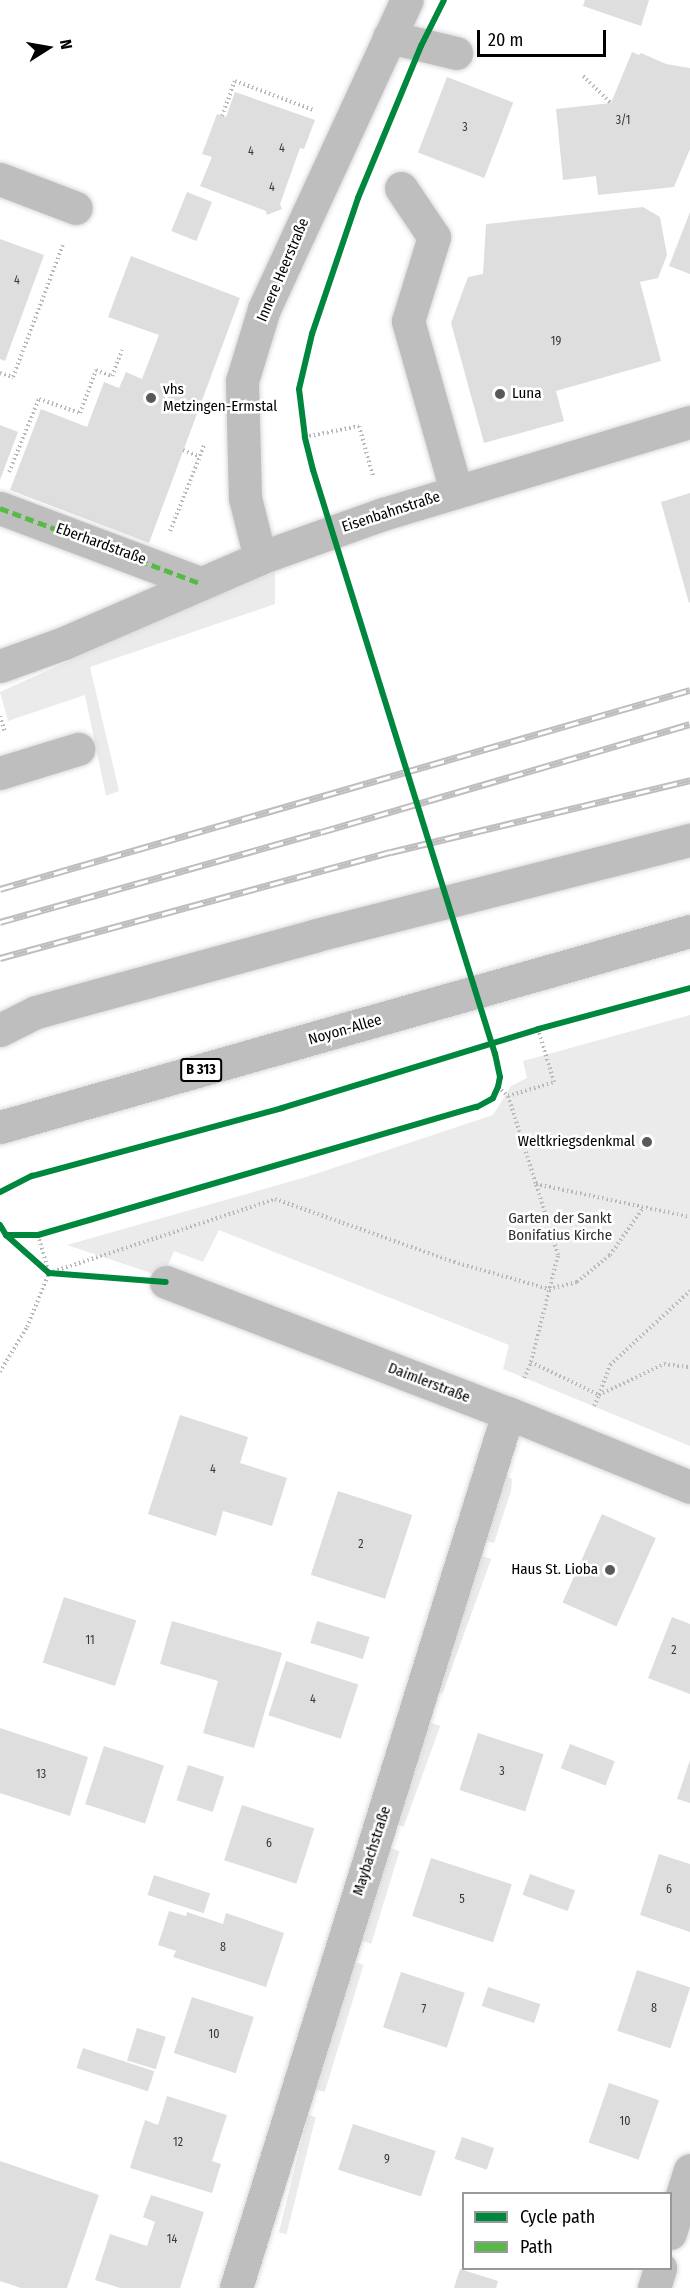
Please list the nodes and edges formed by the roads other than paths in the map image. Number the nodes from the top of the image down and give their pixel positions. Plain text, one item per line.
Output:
1 (407, 0) edge
2 (389, 38) junction
3 (456, 52) dead end
4 (0, 179) edge
5 (401, 188) dead end
6 (76, 208) road end
7 (690, 422) edge
8 (456, 491) junction
9 (0, 508) edge
10 (260, 558) junction
11 (200, 583) junction
12 (0, 666) edge
13 (78, 749) dead end
14 (0, 773) edge
15 (690, 840) edge
16 (690, 931) edge
17 (0, 1030) edge
18 (0, 1127) edge
19 (166, 1282) dead end
20 (508, 1413) junction
21 (690, 1487) edge
22 (690, 2170) edge
23 (672, 2227) edge
24 (659, 2270) edge
25 (236, 2288) edge
26 (654, 2288) edge

1 - 2 street, Innere Heerstraße
2 - 3 street
2 - 10 street, Innere Heerstraße
4 - 6 street
5 - 8 street
7 - 8 street, Eisenbahnstraße
8 - 10 street, Eisenbahnstraße
9 - 11 street, Eberhardstraße
10 - 11 street, Eisenbahnstraße
11 - 12 street, Eisenbahnstraße
13 - 14 street
15 - 17 street
16 - 18 street, Noyon-Allee / B 313
19 - 20 street, Daimlerstraße
20 - 21 street, Daimlerstraße
20 - 25 street, Maybachstraße
22 - 23 street
24 - 26 street

